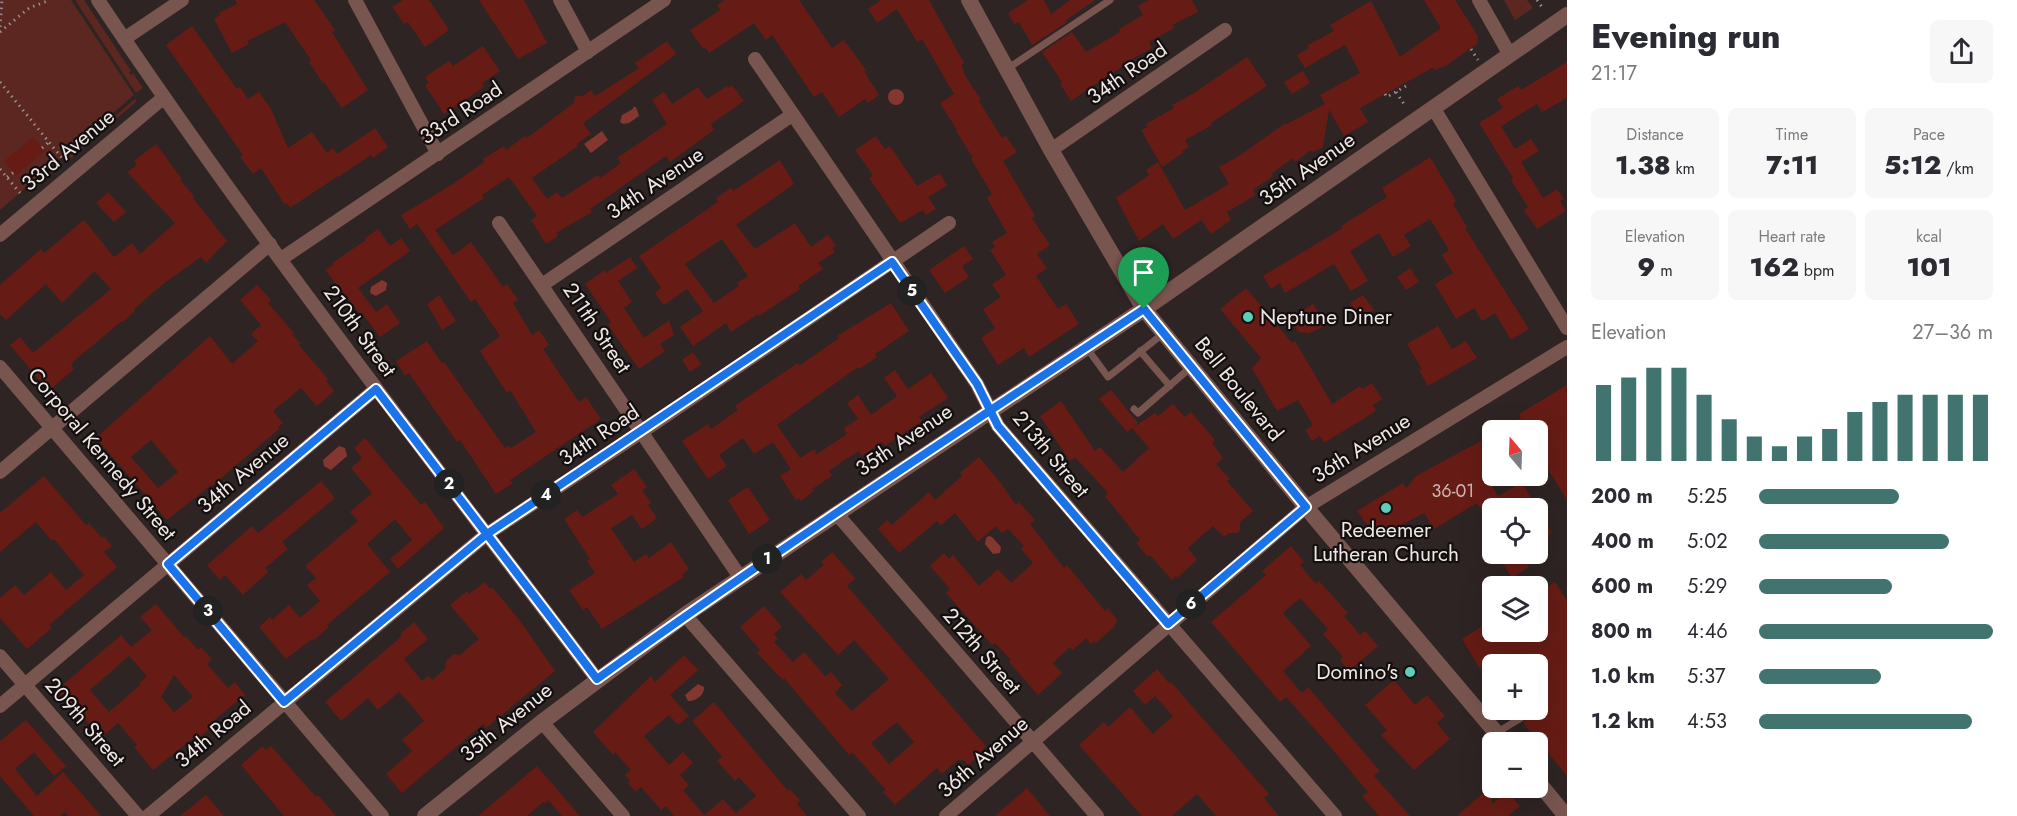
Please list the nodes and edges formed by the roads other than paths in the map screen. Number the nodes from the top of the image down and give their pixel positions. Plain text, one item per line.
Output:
1 (98, 0) edge
2 (182, 0) edge
3 (355, 0) edge
4 (560, 0) edge
5 (664, 0) edge
6 (969, 0) edge
7 (1110, 0) edge
8 (1479, 0) edge
9 (1567, 15) edge
10 (1226, 30) dead end
11 (124, 39) junction
12 (588, 52) junction
13 (1510, 55) junction
14 (755, 59) dead end
15 (1007, 69) junction
16 (164, 98) junction
17 (1434, 109) junction
18 (792, 115) junction
19 (1052, 150) junction
20 (438, 154) junction
21 (499, 223) dead end
22 (949, 223) dead end
23 (0, 235) edge
24 (270, 244) junction
25 (281, 259) junction
26 (892, 262) junction
27 (542, 285) junction
28 (1144, 309) junction
29 (1567, 328) edge
30 (1165, 333) junction
31 (1086, 347) junction
32 (1567, 347) edge
33 (1140, 351) junction
34 (0, 366) edge
35 (1192, 366) junction
36 (1170, 386) junction
37 (376, 389) junction
38 (1134, 409) dead end
39 (990, 410) junction
40 (51, 428) junction
41 (642, 432) junction
42 (0, 472) edge
43 (1306, 507) junction
44 (836, 513) junction
45 (487, 534) junction
46 (168, 564) junction
47 (740, 577) junction
48 (685, 615) junction
49 (1168, 624) junction
50 (0, 656) edge
51 (597, 679) junction
52 (25, 685) junction
53 (284, 702) junction
54 (0, 706) edge
55 (1519, 720) edge
56 (542, 722) junction
57 (1495, 732) edge
58 (1506, 732) edge
59 (1032, 742) junction
60 (1548, 794) edge
61 (1562, 812) edge
62 (138, 816) edge
63 (148, 816) edge
64 (382, 816) edge
65 (425, 816) edge
66 (623, 816) edge
67 (859, 816) edge
68 (946, 816) edge
69 (1097, 816) edge
70 (1335, 816) edge

1 - 11 street, 210th Street
2 - 11 street
3 - 20 street
4 - 12 street
5 - 12 street, 33rd Road
6 - 15 street, Bell Boulevard
7 - 15 lane
8 - 13 street
9 - 13 street, 35th Avenue
10 - 19 street, 34th Road
11 - 16 street, 210th Street
12 - 20 street, 33rd Road
13 - 17 street, 35th Avenue
14 - 18 street, 213th Street
15 - 19 street, Bell Boulevard
16 - 23 street, 33rd Avenue
16 - 24 street, 210th Street
17 - 28 street, 35th Avenue
17 - 29 street
18 - 26 street, 213th Street
18 - 27 street, 34th Avenue
19 - 28 street, Bell Boulevard
20 - 25 street, 33rd Road
21 - 27 street, 211th Street
22 - 26 street, 34th Road
24 - 25 street, 210th Street
24 - 40 street
25 - 37 street, 210th Street
26 - 39 street, 213th Street
26 - 41 street, 34th Road
27 - 41 street, 211th Street
28 - 30 street, Bell Boulevard
28 - 31 street, 35th Avenue
30 - 33 lane
30 - 35 street, Bell Boulevard
31 - 33 lane
31 - 39 street, 35th Avenue
32 - 43 street, 36th Avenue
33 - 36 lane
34 - 40 street, Corporal Kennedy Street
35 - 36 lane
35 - 43 street, Bell Boulevard
36 - 38 lane
37 - 45 street, 210th Street
37 - 46 street, 34th Avenue
39 - 44 street, 35th Avenue
39 - 49 street, 213th Street
40 - 42 street
40 - 46 street, Corporal Kennedy Street
41 - 45 street, 34th Road
41 - 47 street, 211th Street
43 - 49 street, 36th Avenue
43 - 57 street, Bell Boulevard
44 - 47 street, 35th Avenue
44 - 59 street, 212th Street
45 - 51 street, 210th Street
45 - 53 street, 34th Road
46 - 52 street, 34th Avenue
46 - 53 street, Corporal Kennedy Street
47 - 48 street, 35th Avenue
48 - 51 street, 35th Avenue
48 - 67 street
49 - 59 street, 36th Avenue
49 - 70 street, 213th Street
50 - 52 street, 209th Street
51 - 56 street, 35th Avenue
52 - 54 street, 34th Avenue
52 - 62 street, 209th Street
53 - 63 street, 34th Road
53 - 64 street, Corporal Kennedy Street
55 - 58 lane
56 - 65 street, 35th Avenue
56 - 66 street
59 - 68 street, 36th Avenue
59 - 69 street, 212th Street
60 - 61 street

